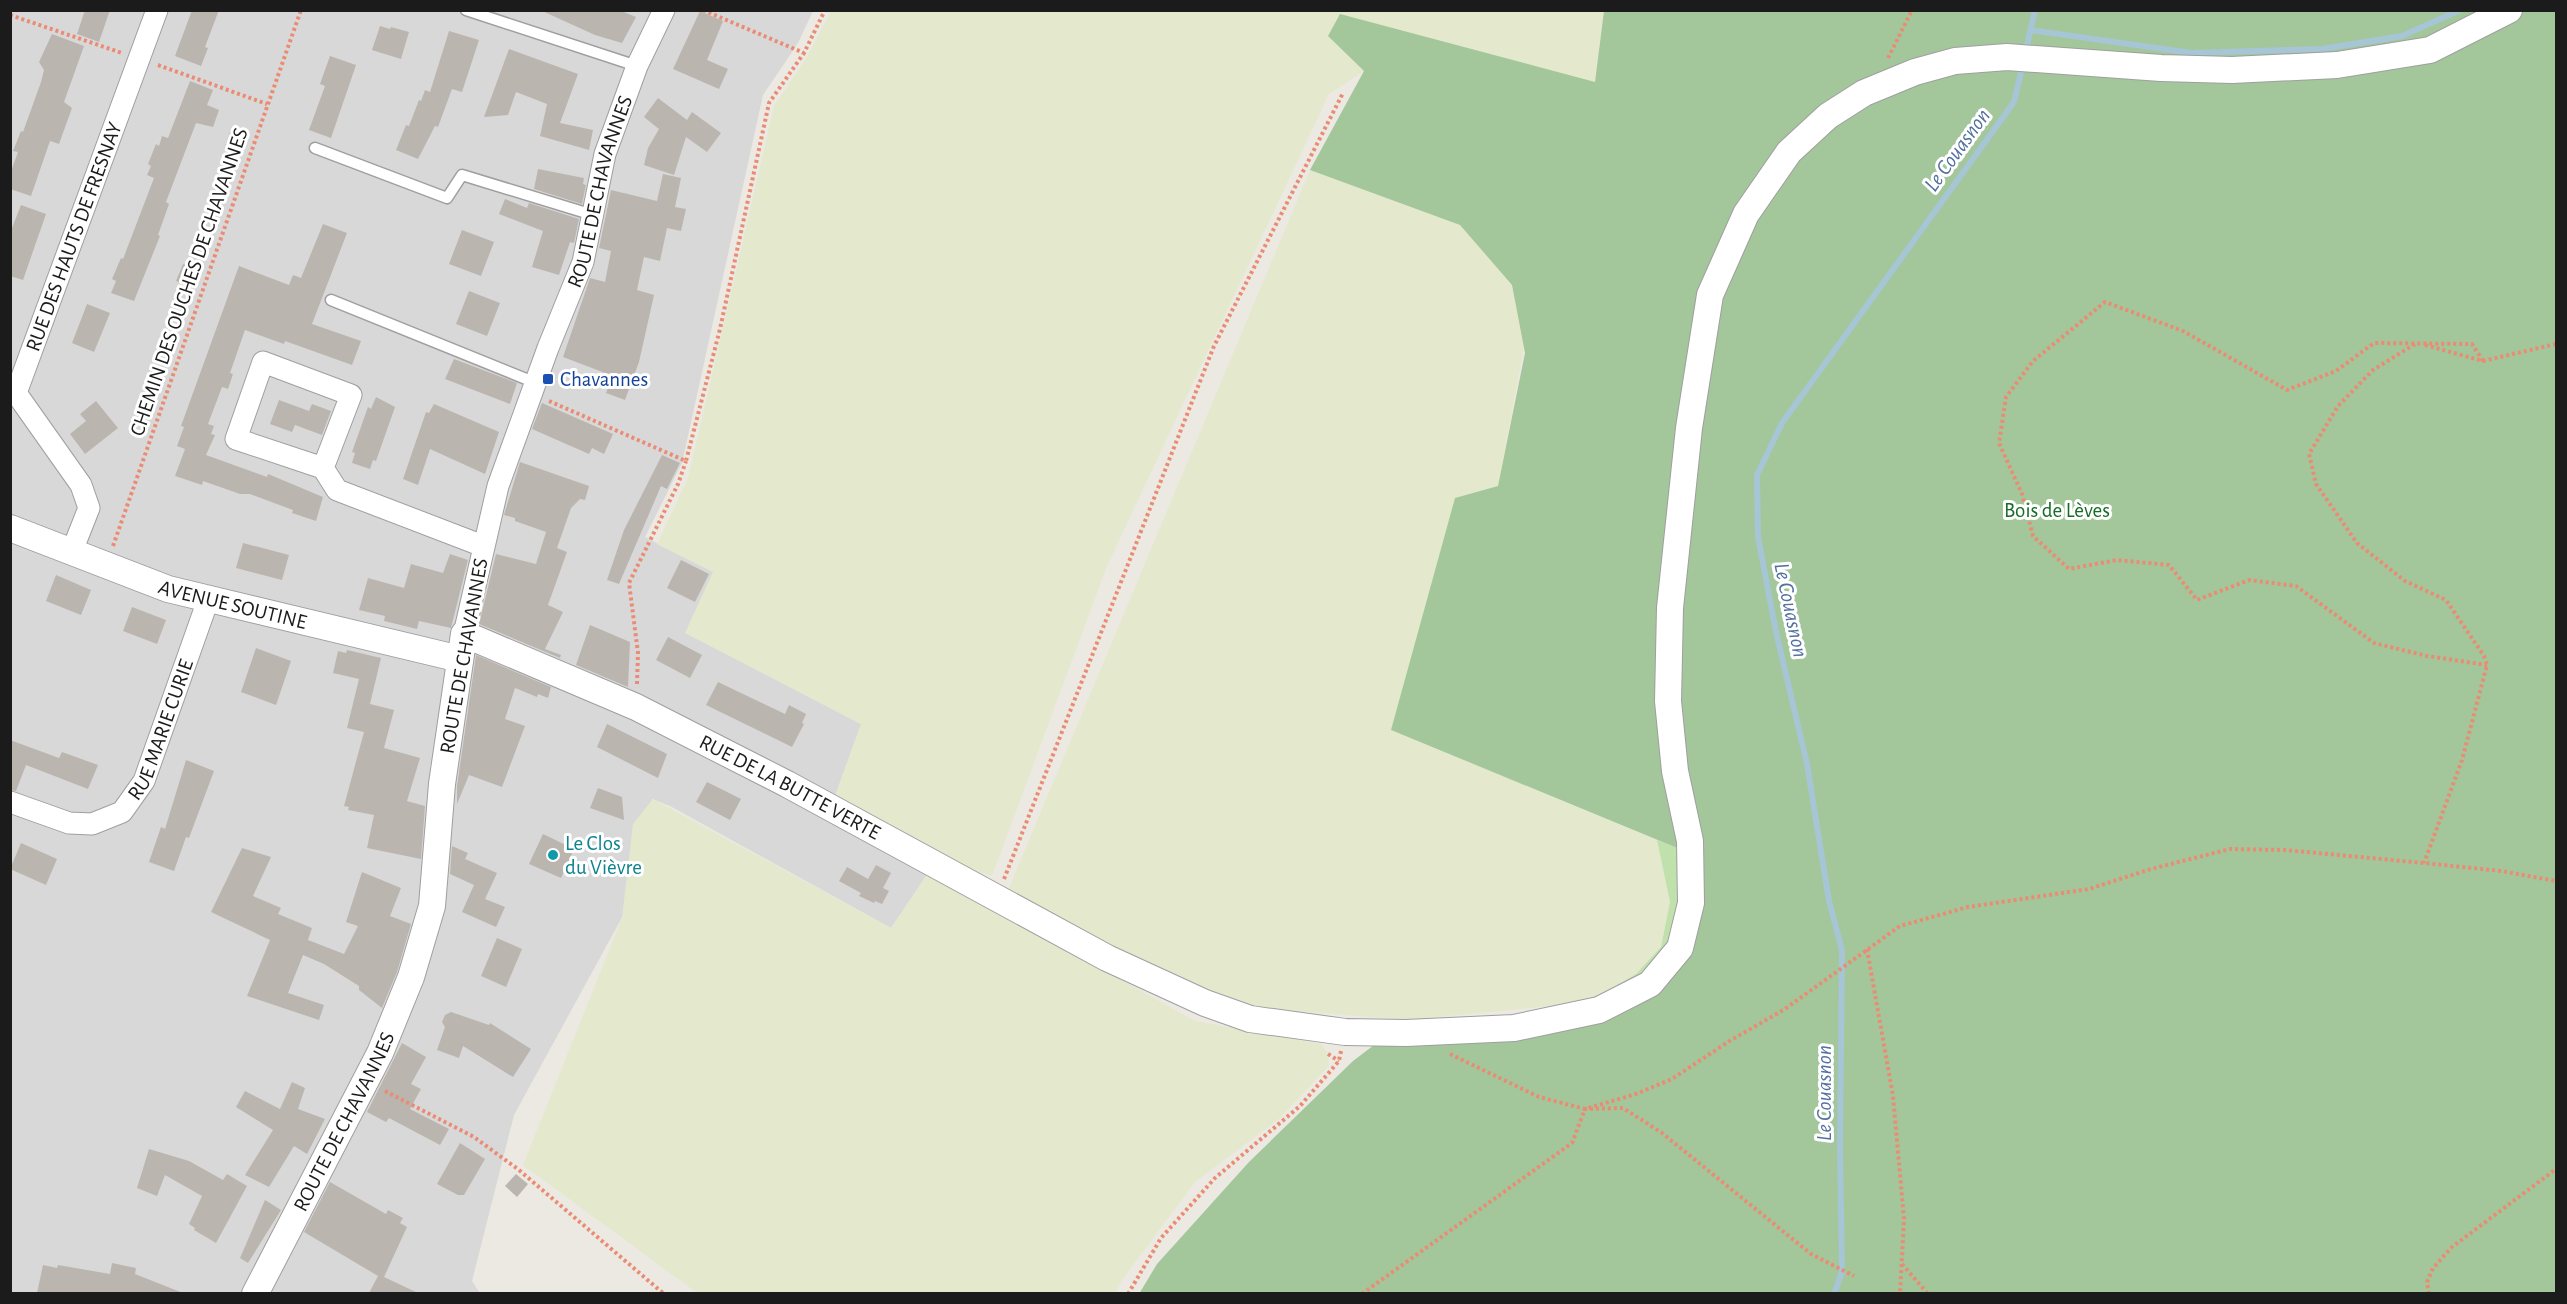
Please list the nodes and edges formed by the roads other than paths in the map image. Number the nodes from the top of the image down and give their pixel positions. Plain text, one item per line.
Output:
1 (157, 10) edge
2 (466, 10) edge
3 (664, 10) edge
4 (2509, 10) edge
5 (637, 66) junction
6 (315, 148) dead end
7 (593, 215) junction
8 (332, 300) dead end
9 (534, 388) junction
10 (323, 468) junction
11 (10, 528) edge
12 (483, 546) junction
13 (72, 551) junction
14 (208, 600) junction
15 (464, 634) junction
16 (460, 659) junction
17 (10, 802) edge
18 (255, 1293) edge

1 - 13 street, RUE DES HAUTS DE FRESNAY
2 - 5 lane
3 - 5 street, ROUTE DE CHAVANNES
4 - 15 street, RUE DE LA BUTTE VERTE
5 - 7 street, ROUTE DE CHAVANNES
6 - 7 lane
7 - 9 street, ROUTE DE CHAVANNES
8 - 9 lane
9 - 12 street, ROUTE DE CHAVANNES
10 - 10 street
10 - 12 street
11 - 13 street, AVENUE SOUTINE
12 - 15 street, ROUTE DE CHAVANNES
13 - 14 street, AVENUE SOUTINE
14 - 16 street, AVENUE SOUTINE
14 - 17 street, RUE MARIE CURIE
15 - 16 street, ROUTE DE CHAVANNES
16 - 18 street, ROUTE DE CHAVANNES

